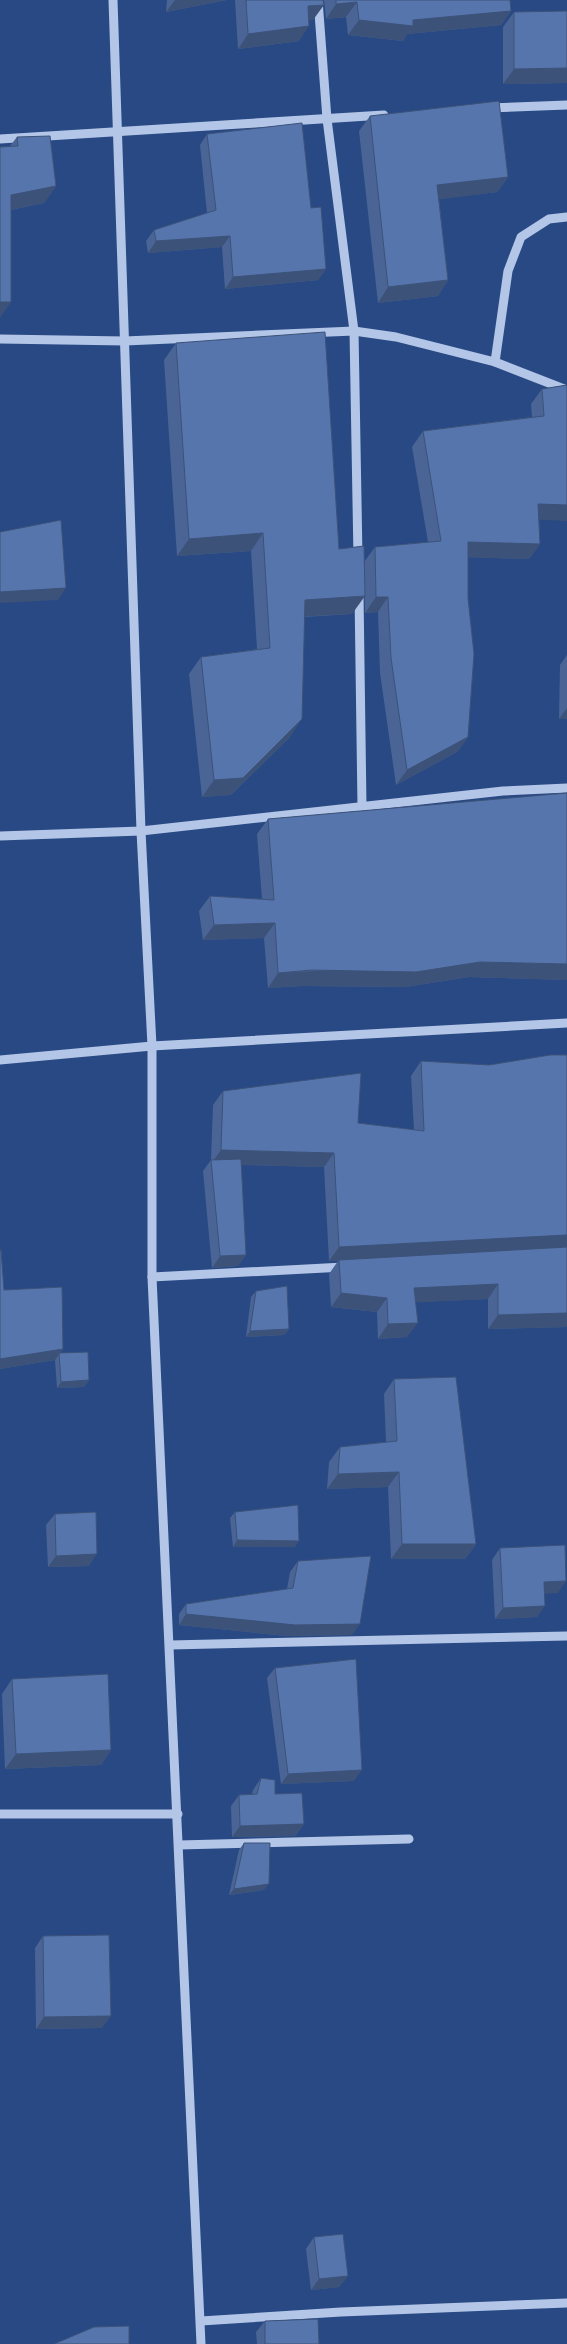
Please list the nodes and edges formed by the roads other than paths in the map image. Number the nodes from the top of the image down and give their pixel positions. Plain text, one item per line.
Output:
1 (113, 0) edge
2 (318, 0) edge
3 (567, 105) edge
4 (482, 109) edge
5 (395, 114) edge
6 (327, 118) junction
7 (117, 131) junction
8 (0, 139) edge
9 (567, 217) edge
10 (354, 331) junction
11 (0, 339) edge
12 (125, 341) junction
13 (495, 362) junction
14 (567, 390) edge
15 (358, 569) edge
16 (358, 579) edge
17 (567, 788) edge
18 (362, 807) junction
19 (141, 831) junction
20 (0, 836) edge
21 (567, 1023) edge
22 (152, 1046) junction
23 (0, 1060) edge
24 (350, 1267) edge
25 (152, 1277) junction
26 (567, 1636) edge
27 (170, 1645) junction
28 (0, 1814) edge
29 (178, 1814) junction
30 (409, 1839) dead end
31 (178, 1845) junction
32 (567, 2303) edge
33 (201, 2321) junction
34 (201, 2344) edge

1 - 7 street
2 - 6 street
3 - 4 street
5 - 6 street
6 - 7 street
6 - 10 street
7 - 8 street
7 - 12 street
9 - 13 street
10 - 12 street
10 - 13 street
10 - 15 street
11 - 12 street
12 - 19 street
13 - 14 street
16 - 18 street
17 - 18 street
18 - 19 street
19 - 20 street
19 - 22 street
21 - 22 street
22 - 23 street
22 - 25 street
24 - 25 street
25 - 27 street
26 - 27 street
27 - 29 street
28 - 29 street
29 - 31 street
30 - 31 street
31 - 33 street
32 - 33 street
33 - 34 street

